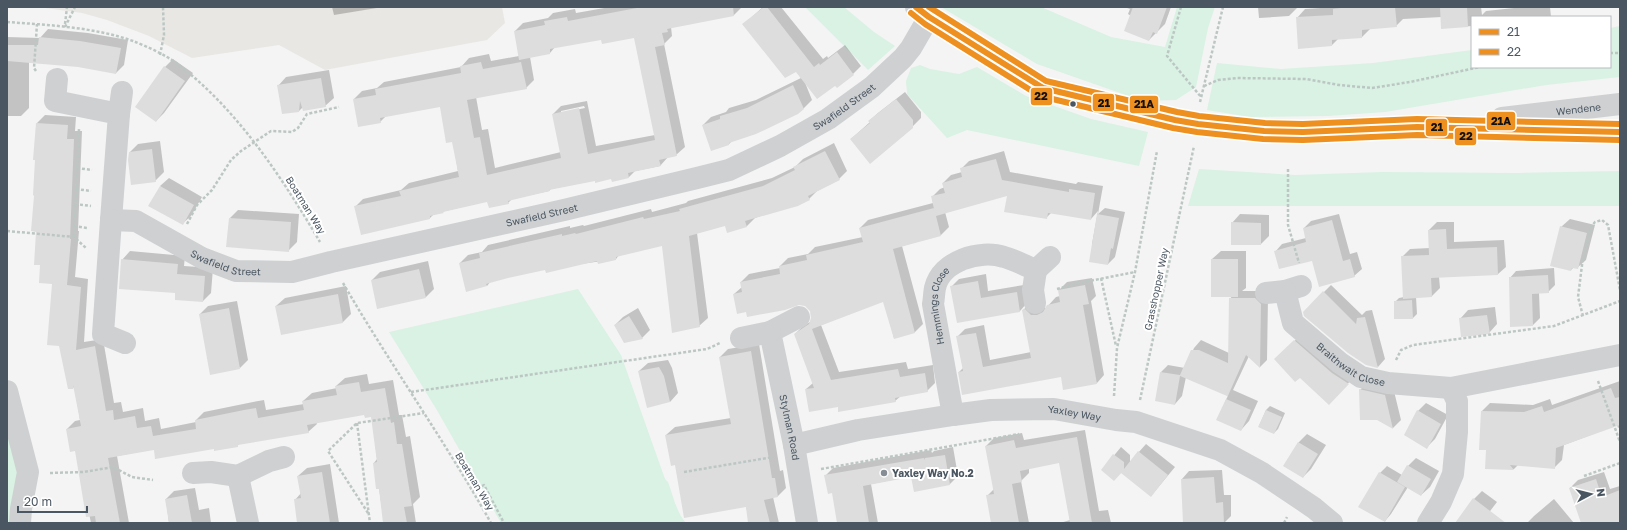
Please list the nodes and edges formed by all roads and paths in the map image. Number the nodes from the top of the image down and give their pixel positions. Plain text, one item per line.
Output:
1 (67, 7) edge
2 (75, 7) edge
3 (163, 7) edge
4 (1181, 7) edge
5 (1223, 7) edge
6 (922, 12) edge
7 (7, 22) edge
8 (37, 24) junction
9 (65, 27) junction
10 (160, 54) junction
11 (1475, 68) edge
12 (57, 78) joint
13 (1203, 86) junction
14 (122, 92) dead end
15 (1620, 104) edge
16 (82, 107) junction
17 (339, 108) dead end
18 (118, 114) junction
19 (1417, 127) junction
20 (1620, 132) edge
21 (254, 143) junction
22 (1157, 151) dead end
23 (1192, 159) dead end
24 (1288, 169) dead end
25 (111, 220) junction
26 (7, 231) edge
27 (74, 237) junction
28 (176, 244) junction
29 (109, 252) junction
30 (331, 262) junction
31 (1135, 272) junction
32 (1101, 278) junction
33 (1038, 280) joint
34 (1284, 290) joint
35 (1620, 290) edge
36 (1620, 301) edge
37 (1583, 316) junction
38 (799, 317) dead end
39 (770, 332) junction
40 (733, 339) joint
41 (125, 342) dead end
42 (1117, 348) junction
43 (1620, 355) edge
44 (1591, 360) junction
45 (1388, 384) junction
46 (1451, 388) junction
47 (7, 391) edge
48 (411, 392) junction
49 (424, 413) junction
50 (952, 414) junction
51 (1126, 421) junction
52 (357, 423) junction
53 (1024, 433) dead end
54 (1620, 442) edge
55 (284, 457) dead end
56 (796, 457) junction
57 (1620, 463) edge
58 (28, 472) junction
59 (684, 472) dead end
60 (193, 473) dead end
61 (238, 476) junction
62 (1584, 476) dead end
63 (153, 480) dead end
64 (473, 491) junction
65 (368, 513) junction
66 (20, 523) edge
67 (248, 523) edge
68 (370, 523) edge
69 (491, 523) edge
70 (504, 523) edge
71 (807, 523) edge
72 (1332, 523) edge
73 (1428, 523) edge

1 - 9 path
2 - 9 path
3 - 10 path
4 - 13 path
5 - 13 path
6 - 19 street, Wendene
6 - 30 street, Swafield Street
7 - 8 path, Boatman Way
8 - 9 path, Boatman Way
8 - 12 path
9 - 10 path, Boatman Way
10 - 21 path, Boatman Way
11 - 13 path
12 - 16 street
14 - 18 street
15 - 19 street, Wendene
16 - 18 street
16 - 27 path
17 - 21 path
18 - 25 street
19 - 20 street, Wendene
21 - 28 path
21 - 30 path, Boatman Way
22 - 31 path
23 - 51 path, Grasshopper Way
24 - 34 path
25 - 28 street, Swafield Street
25 - 29 street
26 - 27 path
27 - 29 path
28 - 30 street, Swafield Street
29 - 41 street
30 - 48 path, Boatman Way
31 - 32 path
31 - 42 path
32 - 33 path
32 - 42 path
33 - 50 street, Hemmings Close
34 - 45 street, Braithwait Close
35 - 37 path
36 - 37 path
37 - 45 path
38 - 39 street
39 - 40 street
39 - 56 street, Stylman Road
40 - 48 path
42 - 51 path
43 - 44 street, Braithwait Close
44 - 46 street, Braithwait Close
44 - 54 path
45 - 46 street, Braithwait Close
46 - 73 street
47 - 58 street
48 - 49 path, Boatman Way
49 - 52 path
49 - 64 path, Boatman Way
50 - 51 street, Yaxley Way
50 - 56 street, Yaxley Way
51 - 72 street, Yaxley Way
52 - 65 path
52 - 65 path
53 - 56 path
55 - 61 street
56 - 59 path
56 - 71 street, Stylman Road
57 - 62 path
58 - 63 path
58 - 66 street
60 - 61 street
61 - 67 street
64 - 69 path, Boatman Way
64 - 70 path
65 - 68 path

